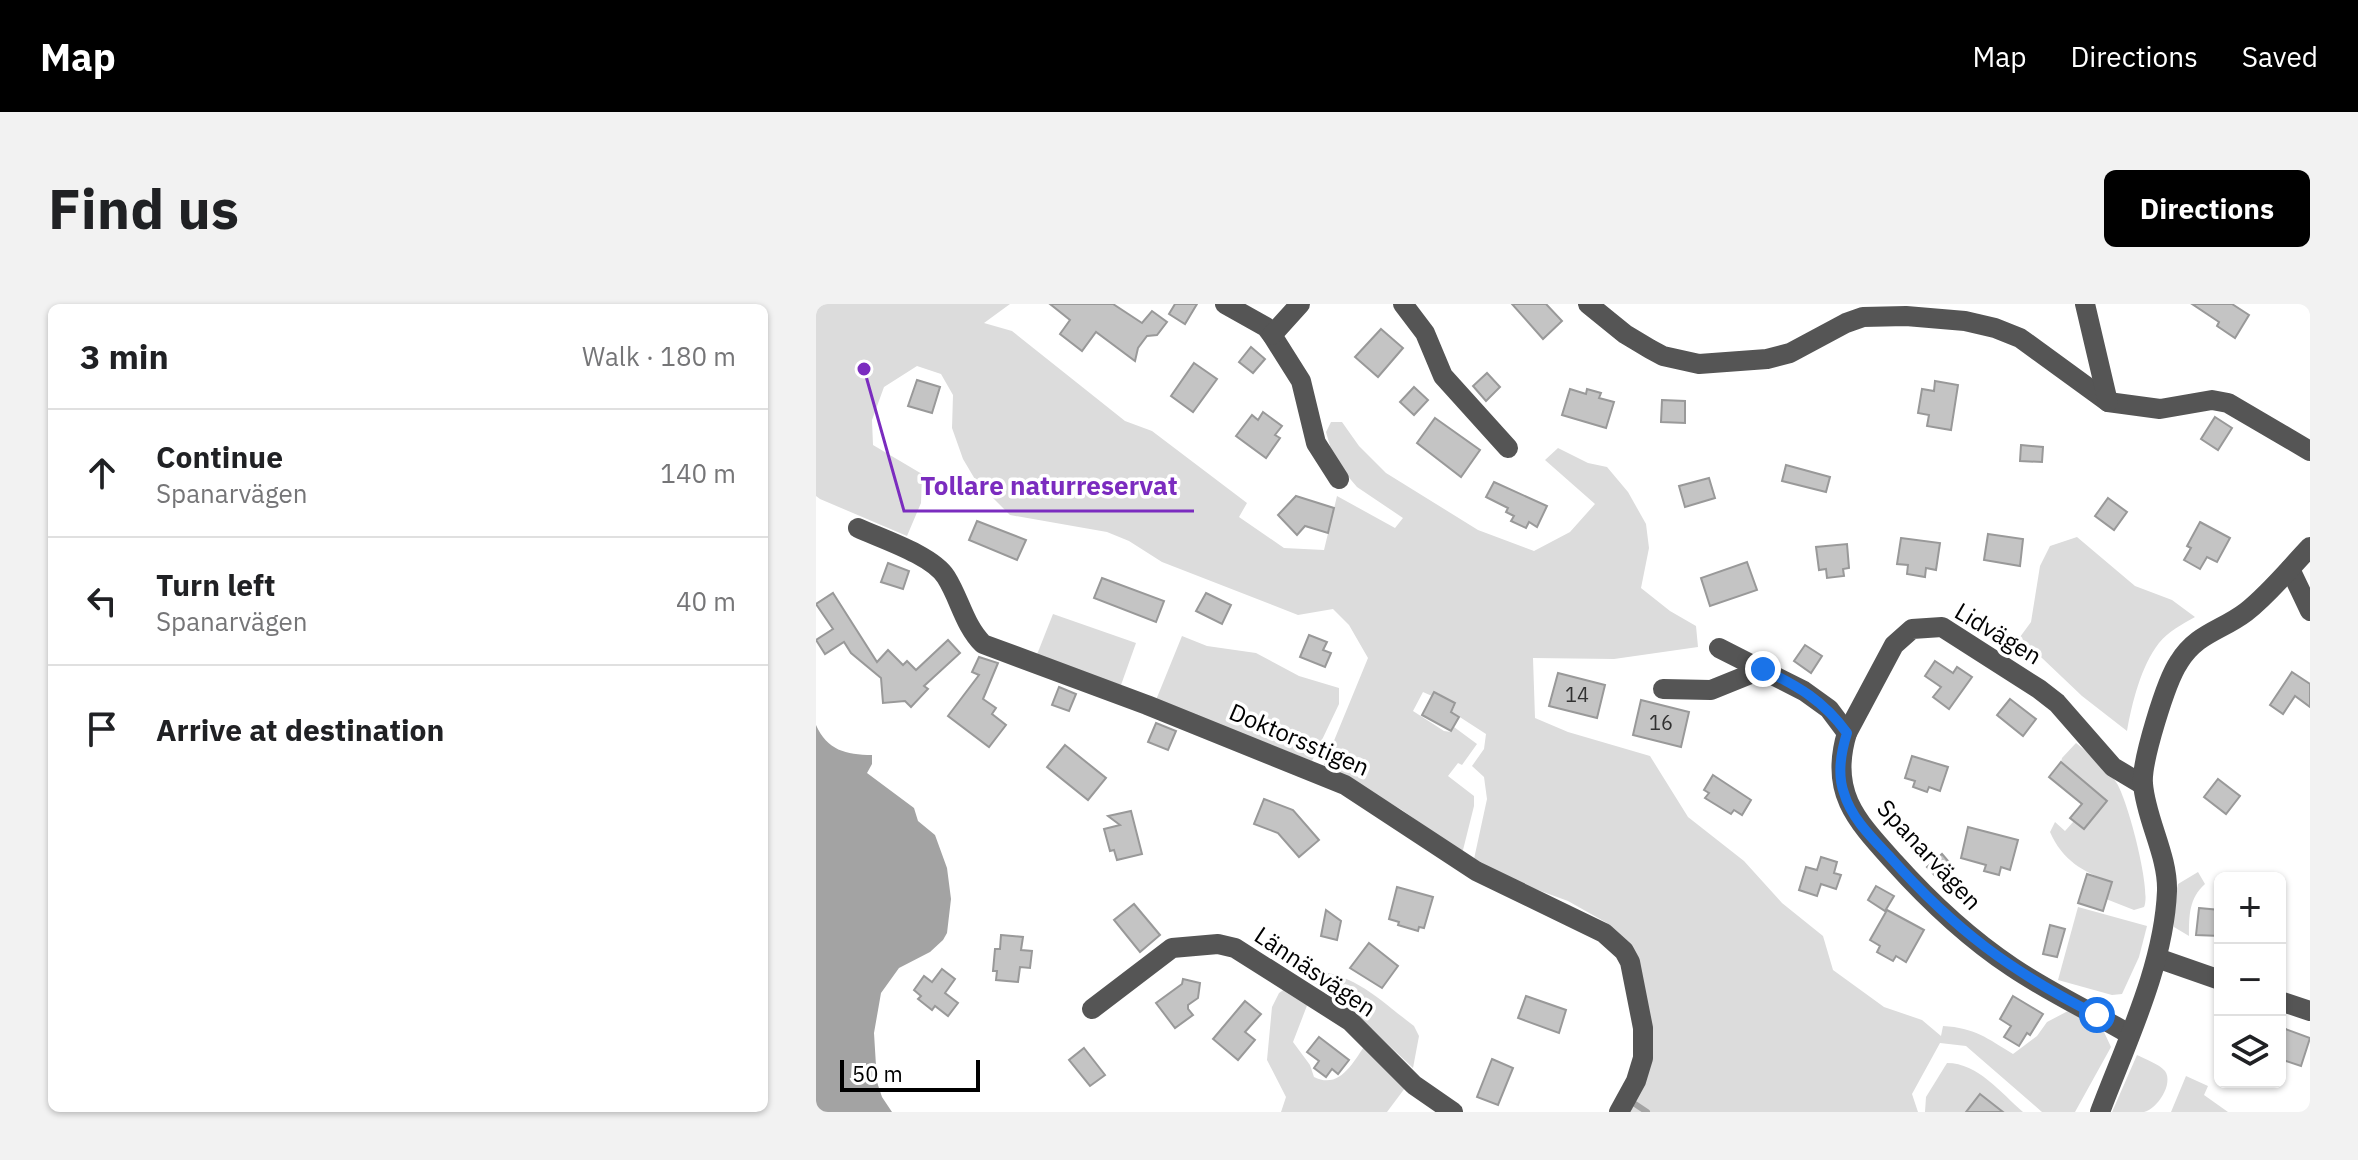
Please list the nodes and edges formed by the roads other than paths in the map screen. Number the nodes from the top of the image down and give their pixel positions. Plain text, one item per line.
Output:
1 (1225, 304) edge
2 (1300, 304) edge
3 (1403, 304) edge
4 (1588, 304) edge
5 (1835, 304) edge
6 (2085, 304) edge
7 (1846, 323) junction
8 (1272, 335) junction
9 (2108, 402) junction
10 (1508, 448) dead end
11 (2310, 451) edge
12 (1339, 479) dead end
13 (858, 528) dead end
14 (2310, 547) edge
15 (2290, 569) junction
16 (2310, 611) edge
17 (1719, 648) dead end
18 (1763, 669) junction
19 (1663, 689) dead end
20 (1847, 733) junction
21 (2143, 785) junction
22 (2157, 958) junction
23 (2214, 978) edge
24 (2286, 1003) edge
25 (1092, 1009) dead end
26 (2310, 1011) edge
27 (2129, 1034) junction
28 (1453, 1112) edge
29 (1619, 1112) edge
30 (2100, 1112) edge

1 - 8 street
2 - 8 street
3 - 10 street
4 - 7 street
5 - 7 street
6 - 9 street
7 - 9 street
8 - 12 street
9 - 11 street
13 - 29 street, Doktorsstigen
14 - 15 street
15 - 16 street
15 - 21 street
17 - 18 street
18 - 19 street
18 - 20 street
20 - 21 street, Lidvägen
20 - 27 street, Spanarvägen
21 - 22 street
22 - 23 street
22 - 27 street
24 - 26 street
25 - 28 street, Lännäsvägen
27 - 30 street

